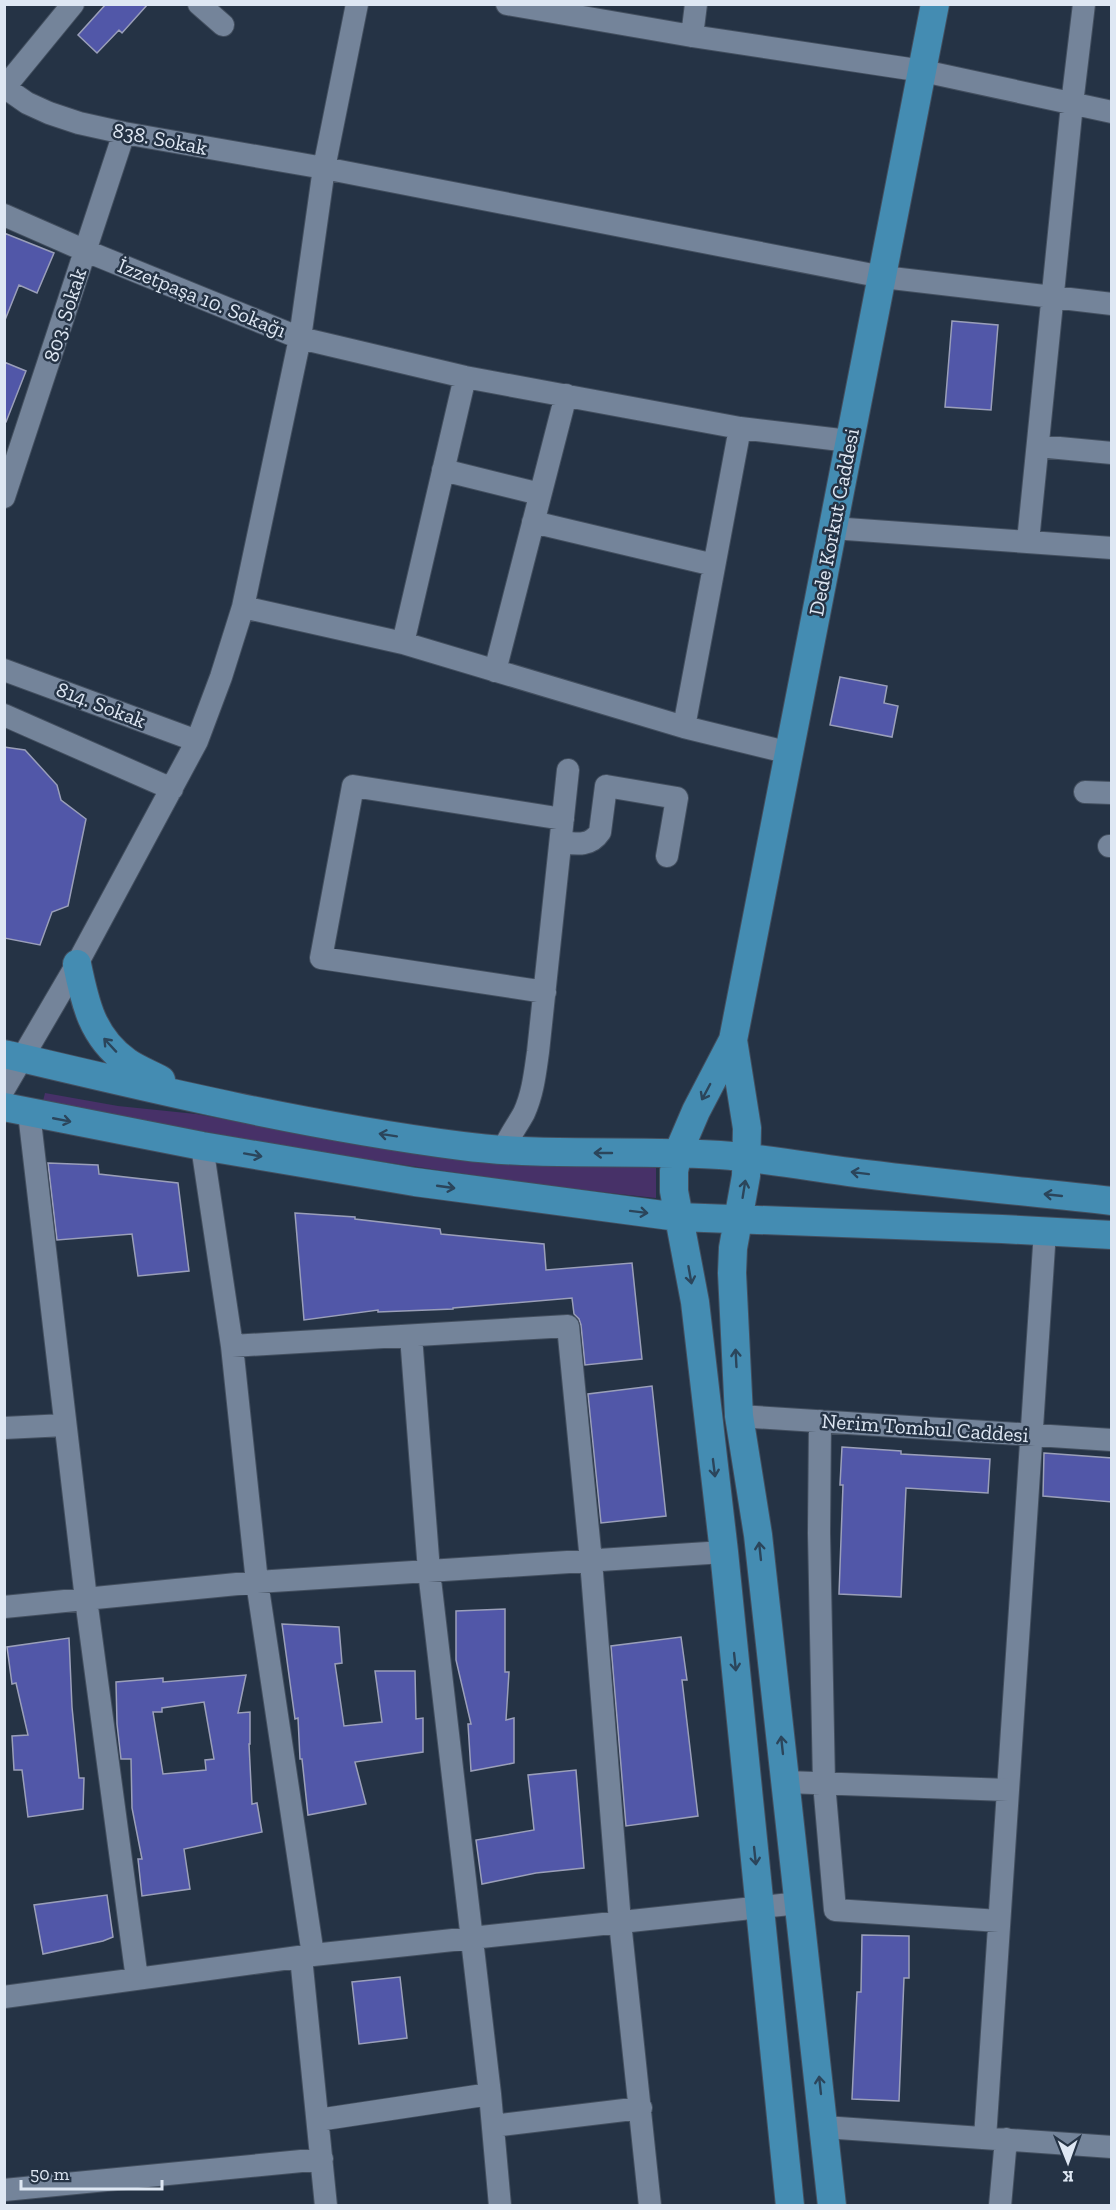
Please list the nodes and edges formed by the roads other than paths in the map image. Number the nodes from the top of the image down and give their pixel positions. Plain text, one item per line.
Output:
1 (73, 4) edge
2 (199, 4) edge
3 (357, 4) edge
4 (507, 4) edge
5 (696, 4) edge
6 (935, 4) edge
7 (1084, 4) edge
8 (223, 25) dead end
9 (692, 36) junction
10 (923, 71) junction
11 (5, 87) edge
12 (1072, 104) junction
13 (1112, 112) edge
14 (124, 133) junction
15 (324, 168) junction
16 (4, 215) edge
17 (86, 251) junction
18 (883, 277) junction
19 (1054, 298) junction
20 (1112, 304) edge
21 (300, 338) junction
22 (465, 377) junction
23 (566, 395) junction
24 (740, 428) junction
25 (849, 441) junction
26 (1038, 446) junction
27 (1112, 453) edge
28 (443, 470) junction
29 (6, 485) edge
30 (540, 494) junction
31 (533, 522) junction
32 (832, 528) junction
33 (1028, 541) junction
34 (1112, 548) edge
35 (714, 565) junction
36 (243, 608) junction
37 (403, 643) junction
38 (4, 669) edge
39 (495, 671) junction
40 (4, 715) edge
41 (684, 727) junction
42 (197, 741) junction
43 (790, 753) junction
44 (568, 770) dead end
45 (172, 789) junction
46 (1085, 792) dead end
47 (1112, 793) edge
48 (563, 819) junction
49 (561, 842) junction
50 (667, 856) dead end
51 (77, 964) junction
52 (545, 992) junction
53 (733, 1040) junction
54 (14, 1056) edge
55 (4, 1089) edge
56 (194, 1098) junction
57 (17, 1110) edge
58 (202, 1146) junction
59 (503, 1151) junction
60 (678, 1153) junction
61 (746, 1157) junction
62 (1112, 1201) edge
63 (678, 1217) junction
64 (738, 1221) junction
65 (1045, 1231) junction
66 (1112, 1235) edge
67 (411, 1336) junction
68 (231, 1346) junction
69 (740, 1416) junction
70 (820, 1421) junction
71 (65, 1425) junction
72 (4, 1428) edge
73 (1032, 1435) junction
74 (1112, 1440) edge
75 (724, 1552) junction
76 (591, 1561) junction
77 (429, 1571) junction
78 (257, 1582) junction
79 (86, 1599) junction
80 (4, 1607) edge
81 (786, 1782) junction
82 (824, 1783) junction
83 (1008, 1790) junction
84 (800, 1903) junction
85 (760, 1907) junction
86 (999, 1921) junction
87 (620, 1922) junction
88 (472, 1938) junction
89 (307, 1956) junction
90 (137, 1978) junction
91 (4, 1996) edge
92 (490, 2094) junction
93 (641, 2108) junction
94 (318, 2120) junction
95 (493, 2126) junction
96 (824, 2127) junction
97 (995, 2139) junction
98 (1112, 2147) edge
99 (322, 2159) junction
100 (4, 2190) edge
101 (326, 2205) edge
102 (500, 2205) edge
103 (650, 2205) edge
104 (790, 2205) edge
105 (832, 2205) edge
106 (1000, 2205) edge

1 - 11 street
2 - 8 street
3 - 15 street
4 - 9 street
5 - 9 street
6 - 10 main road, Dede Korkut Caddesi
7 - 12 street
9 - 10 street
10 - 12 street
10 - 18 main road, Dede Korkut Caddesi
11 - 14 street, 838. Sokak
12 - 13 street
12 - 19 street
14 - 15 street, 838. Sokak
14 - 17 street, 803. Sokak
15 - 18 street, 838. Sokak
15 - 21 street
16 - 17 street, İzzetpaşa 10. Sokağı
17 - 21 street, İzzetpaşa 10. Sokağı
17 - 29 street, 803. Sokak
18 - 19 street, 838. Sokak
18 - 25 main road, Dede Korkut Caddesi
19 - 20 street, 838. Sokak
19 - 26 street
21 - 22 street, İzzetpaşa 10. Sokağı
21 - 36 street
22 - 23 street, İzzetpaşa 10. Sokağı
22 - 28 street
23 - 24 street, İzzetpaşa 10. Sokağı
23 - 30 street
24 - 25 street, İzzetpaşa 10. Sokağı
24 - 35 street
25 - 32 main road, Dede Korkut Caddesi
26 - 27 street
26 - 33 street
28 - 30 street
28 - 37 street
30 - 31 street
31 - 35 street
31 - 39 street
32 - 33 street
32 - 43 main road, Dede Korkut Caddesi
33 - 34 street
35 - 41 street
36 - 37 street
36 - 42 street
37 - 39 street
38 - 42 street, 814. Sokak
39 - 41 street
40 - 45 street
41 - 43 street
42 - 45 street
43 - 53 main road, Dede Korkut Caddesi
44 - 48 street
45 - 51 street
46 - 47 street
48 - 49 street
48 - 52 street
49 - 50 street
49 - 52 street
51 - 54 street
56 -> 51 main road
52 - 59 street
53 -> 60 main road, Dede Korkut Caddesi
53 - 61 main road, Dede Korkut Caddesi
54 - 55 street
54 - 56 main road
59 -> 56 main road
57 -> 58 main road
57 - 71 street
58 -> 63 main road
58 - 68 street
60 -> 59 main road
60 - 61 main road
60 - 63 main road, Dede Korkut Caddesi
62 -> 61 main road
64 -> 61 main road, Dede Korkut Caddesi
63 - 64 main road
63 -> 75 main road, Dede Korkut Caddesi
64 - 65 main road
69 -> 64 main road, Dede Korkut Caddesi
65 - 66 main road
65 - 73 street
67 - 68 street
67 - 76 street
67 - 77 street
68 - 78 street
69 - 70 street, Nerim Tombul Caddesi
81 -> 69 main road, Dede Korkut Caddesi
70 - 73 street, Nerim Tombul Caddesi
70 - 82 street
71 - 72 street
71 - 79 street
73 - 74 street, Nerim Tombul Caddesi
73 - 83 street
75 - 76 street
75 -> 85 main road, Dede Korkut Caddesi
76 - 77 street
76 - 87 street
77 - 78 street
77 - 88 street
78 - 79 street
78 - 89 street
79 - 80 street
79 - 90 street
81 - 82 street
81 - 84 main road, Dede Korkut Caddesi
82 - 83 street
82 - 86 street
83 - 86 street
84 - 85 street
96 -> 84 main road, Dede Korkut Caddesi
85 - 87 street
85 - 104 main road, Dede Korkut Caddesi
86 - 97 street
87 - 88 street
87 - 93 street
88 - 89 street
88 - 92 street
89 - 90 street
89 - 94 street
90 - 91 street
92 - 94 street
92 - 95 street
93 - 95 street
93 - 103 street
94 - 99 street
95 - 102 street
96 - 97 street
96 - 105 main road, Dede Korkut Caddesi
97 - 98 street
97 - 106 street
99 - 100 street
99 - 101 street

